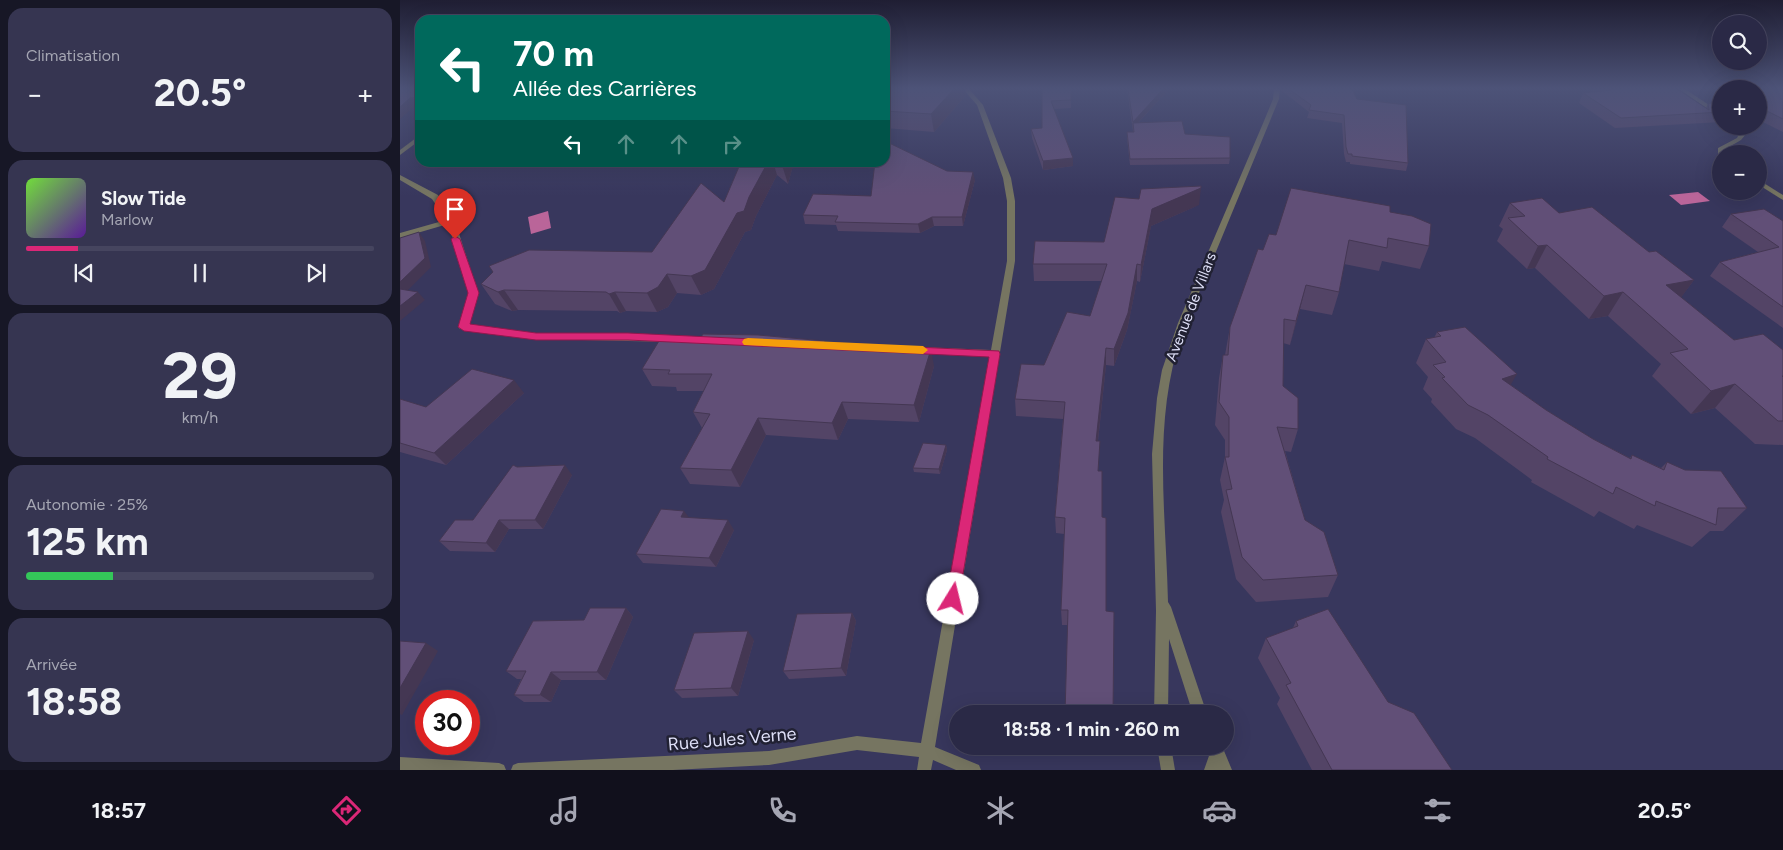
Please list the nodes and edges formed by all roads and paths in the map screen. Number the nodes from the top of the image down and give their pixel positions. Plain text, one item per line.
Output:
1 (988, 125) edge
2 (1266, 125) edge
3 (1742, 135) edge
4 (415, 141) edge
5 (1728, 145) edge
6 (400, 153) edge
7 (400, 177) edge
8 (1767, 187) edge
9 (1783, 198) edge
10 (451, 221) junction
11 (400, 236) edge
12 (687, 339) edge
13 (806, 345) edge
14 (995, 354) junction
15 (1162, 597) junction
16 (1161, 705) edge
17 (1197, 705) edge
18 (928, 751) junction
19 (1166, 755) edge
20 (1215, 755) edge
21 (1218, 755) edge
22 (400, 764) edge
23 (499, 770) edge
24 (518, 770) edge
25 (924, 770) edge
26 (974, 770) edge
27 (1168, 770) edge
28 (1211, 770) edge
29 (1225, 770) edge

1 - 14 street
2 - 15 street, Avenue de Villars
3 - 5 street
4 - 6 street
7 - 10 street
8 - 9 street
10 - 11 street
10 - 12 street
13 - 14 street
14 - 18 street
15 - 16 street, Avenue de Villars
15 - 17 street, Avenue de Villars
18 - 24 street, Rue Jules Verne
18 - 25 street
18 - 26 street, Rue Jules Verne
19 - 27 street
20 - 28 street
21 - 29 street
22 - 23 street

